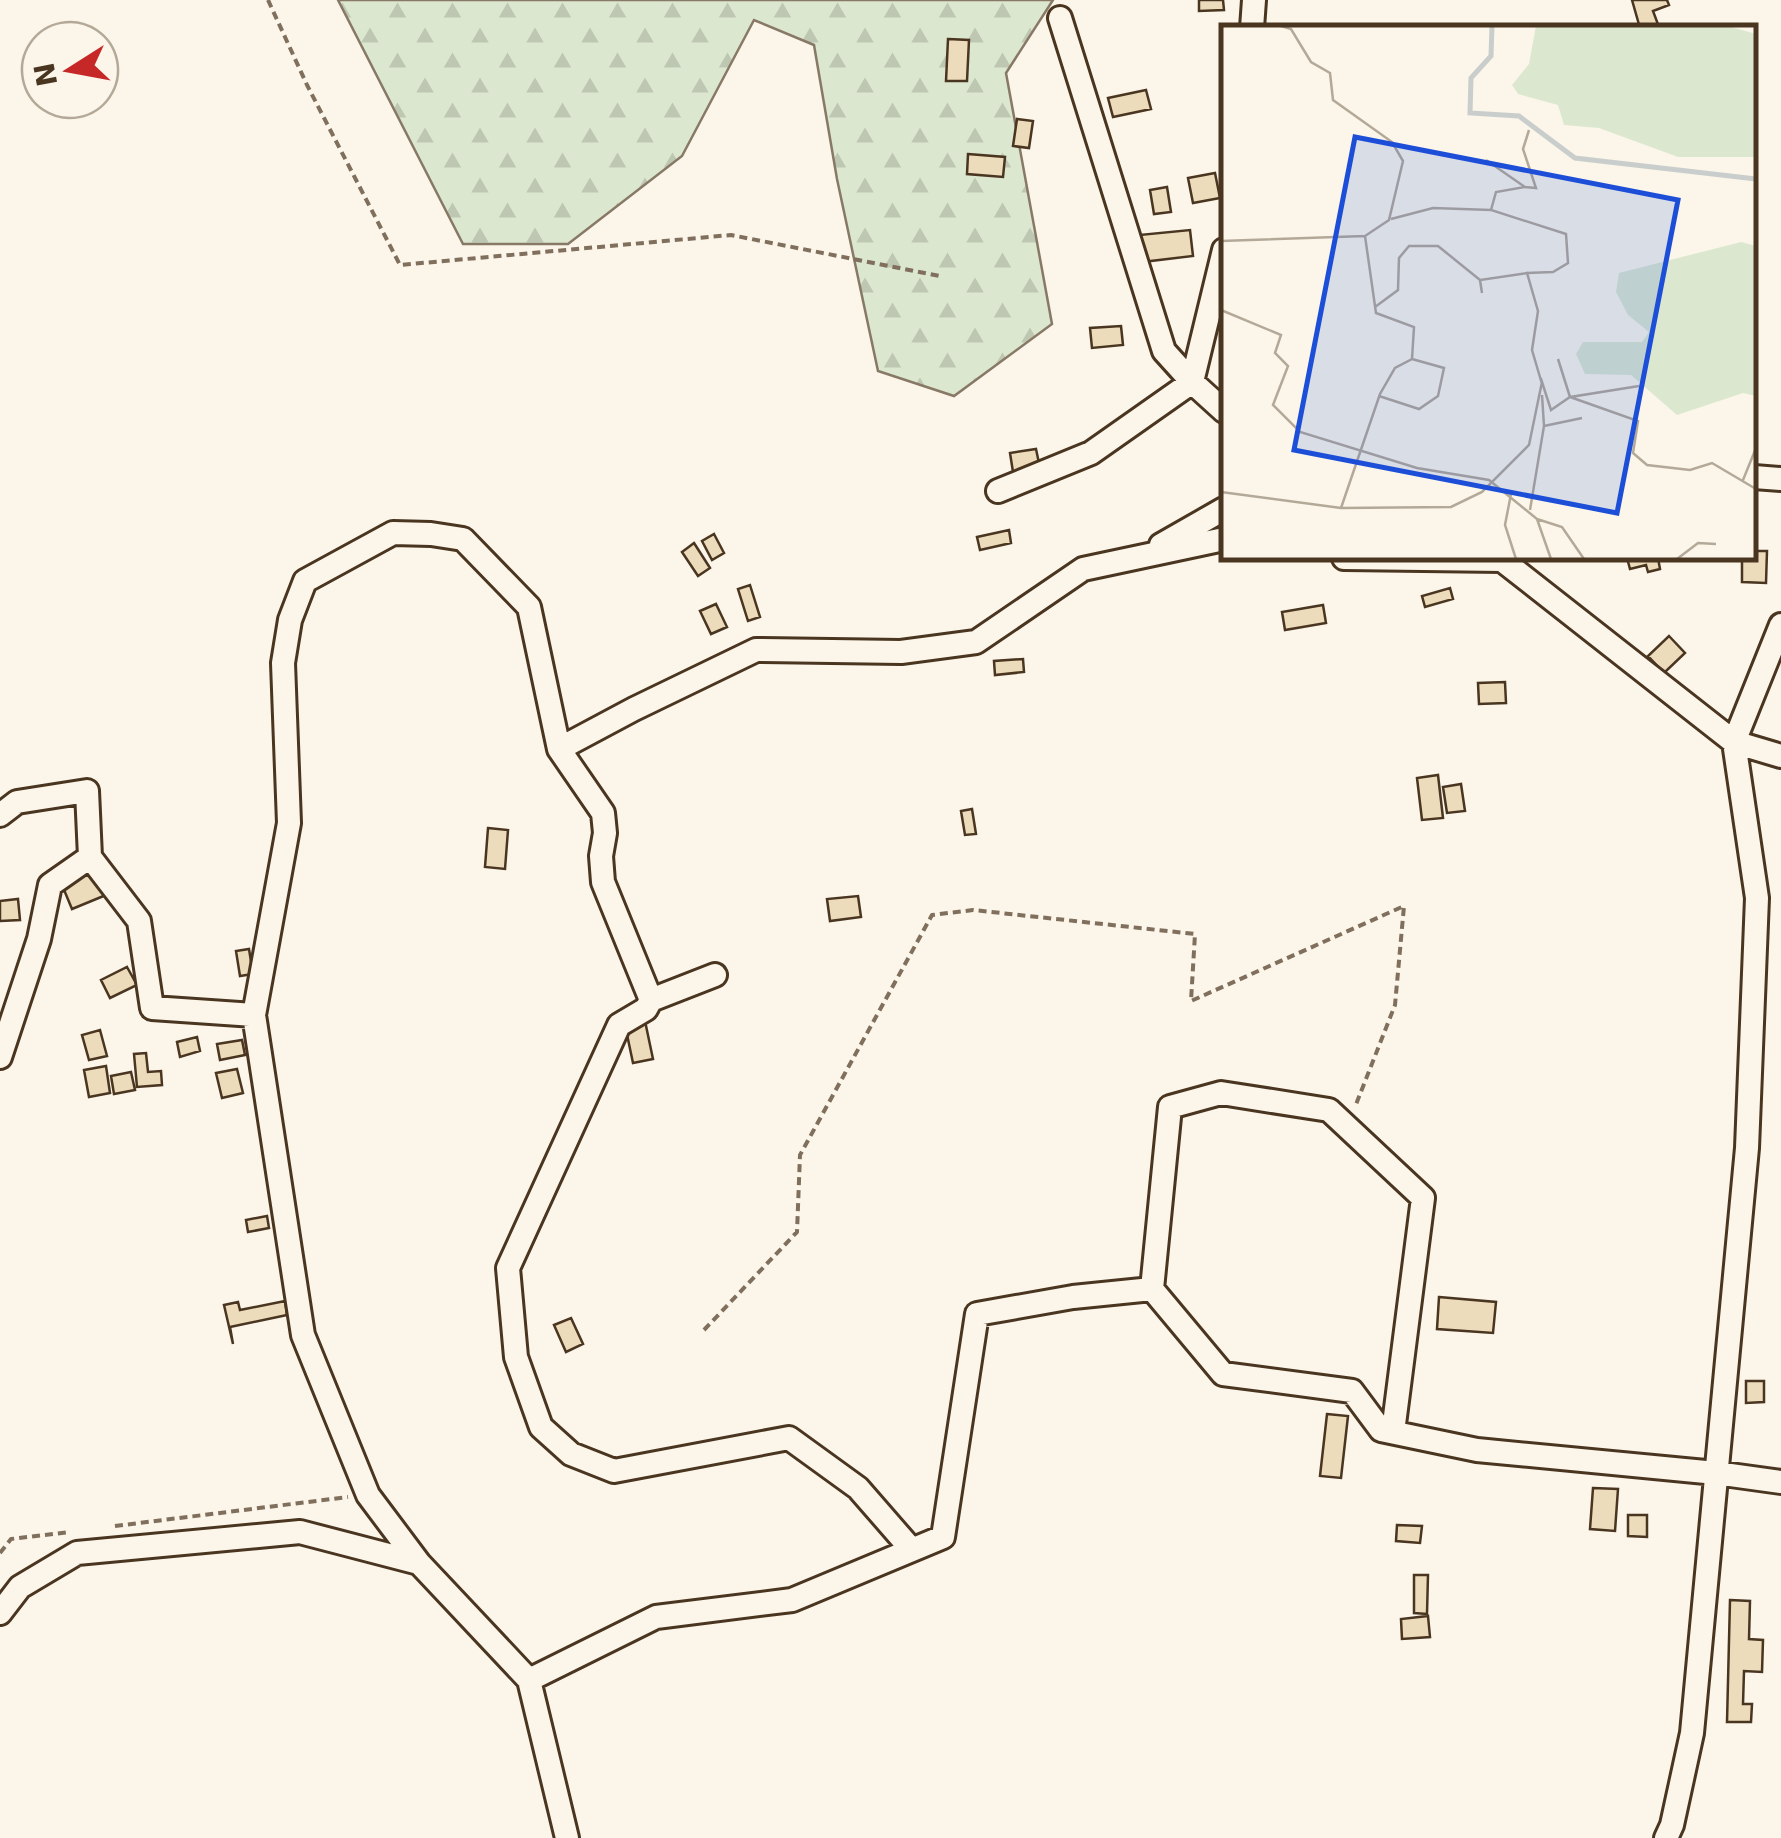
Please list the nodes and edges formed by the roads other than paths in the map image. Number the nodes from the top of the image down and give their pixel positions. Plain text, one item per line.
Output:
1 (1254, 0) edge
2 (1060, 18) dead end
3 (1252, 25) edge
4 (1221, 262) edge
5 (1192, 382) junction
6 (1221, 408) edge
7 (1756, 477) edge
8 (1781, 479) edge
9 (998, 491) dead end
10 (1221, 510) edge
11 (1221, 540) edge
12 (1144, 554) junction
13 (1221, 556) edge
14 (1502, 560) edge
15 (1781, 625) edge
16 (1734, 742) junction
17 (560, 749) junction
18 (1781, 756) edge
19 (0, 815) edge
20 (90, 857) junction
21 (716, 975) dead end
22 (651, 1000) junction
23 (254, 1014) junction
24 (0, 1057) edge
25 (1152, 1290) junction
26 (1393, 1432) junction
27 (1716, 1473) junction
28 (1781, 1482) edge
29 (912, 1550) junction
30 (419, 1562) junction
31 (0, 1613) edge
32 (530, 1680) junction
33 (567, 1838) edge
34 (1666, 1838) edge

1 - 3 street
2 - 5 street
4 - 5 street
5 - 6 street
5 - 9 street
7 - 8 street
10 - 12 street
11 - 12 street
12 - 13 street
12 - 17 street
14 - 16 street
15 - 16 street
16 - 18 street
16 - 27 street
17 - 22 street
17 - 23 street
19 - 20 street
20 - 23 street
20 - 24 street
21 - 22 street
22 - 29 street
23 - 30 street
25 - 26 street
25 - 26 street
25 - 29 street
26 - 27 street
27 - 28 street
27 - 34 street
29 - 32 street
30 - 31 street
30 - 32 street
32 - 33 street

